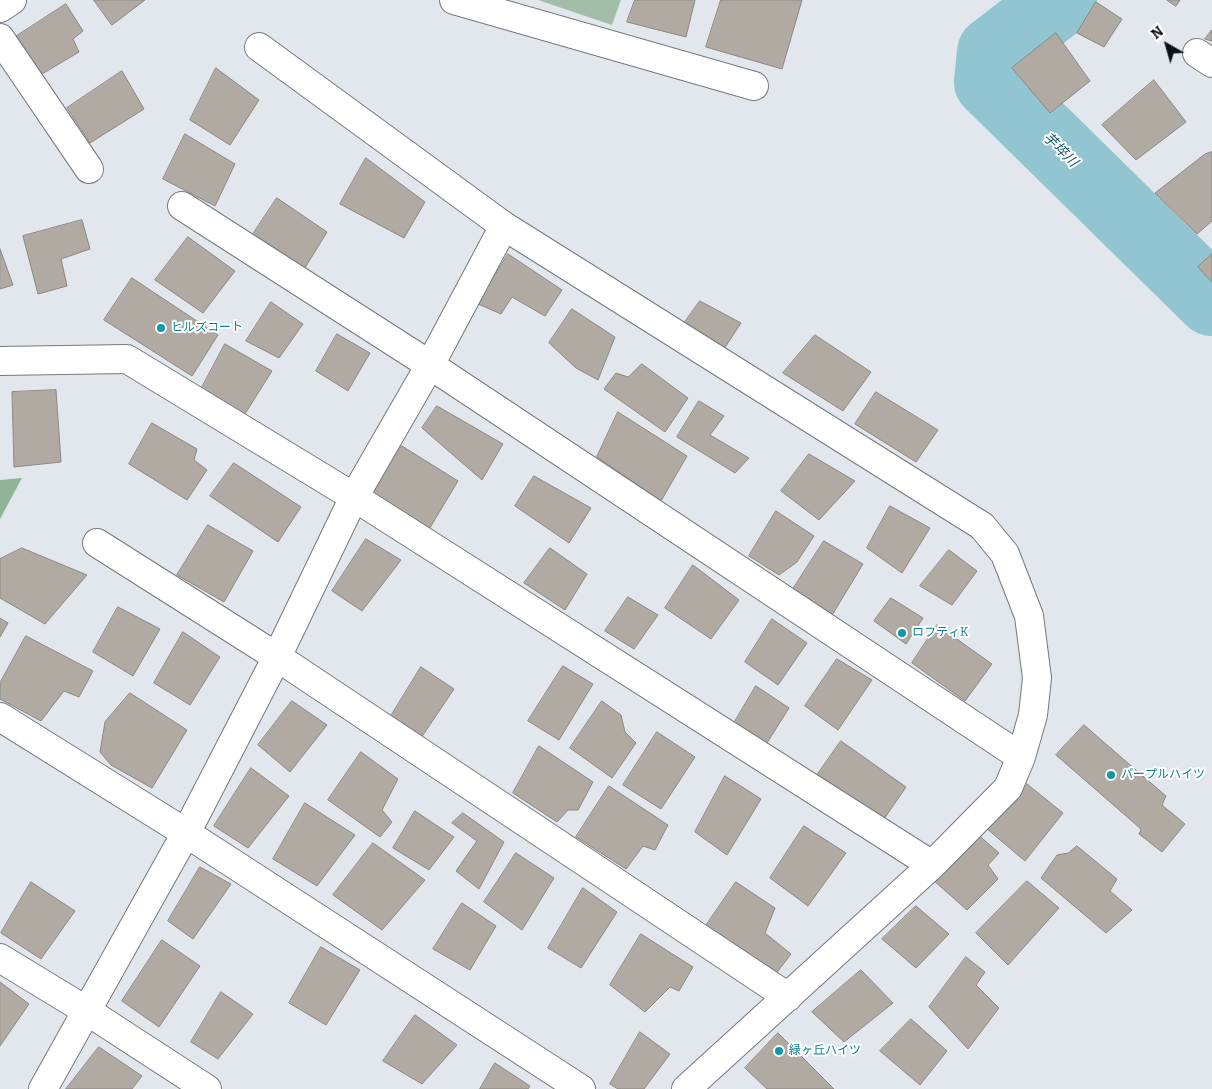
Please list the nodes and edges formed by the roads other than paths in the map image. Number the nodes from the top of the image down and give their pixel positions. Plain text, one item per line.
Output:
1 (12, 0) edge
2 (454, 0) edge
3 (0, 8) edge
4 (0, 38) edge
5 (259, 47) dead end
6 (754, 86) dead end
7 (89, 169) dead end
8 (182, 206) dead end
9 (504, 226) junction
10 (0, 361) edge
11 (430, 365) junction
12 (354, 497) junction
13 (98, 543) dead end
14 (277, 657) junction
15 (0, 717) edge
16 (1021, 757) junction
17 (186, 833) junction
18 (932, 865) junction
19 (0, 958) edge
20 (788, 997) junction
21 (86, 1011) junction
22 (43, 1089) edge
23 (207, 1089) edge
24 (581, 1089) edge
25 (686, 1089) edge

1 - 3 street
2 - 6 street
4 - 7 street
5 - 9 street
8 - 11 street
9 - 11 street
9 - 16 street
10 - 12 street
11 - 12 street
11 - 16 street
12 - 14 street
12 - 18 street
13 - 14 street
14 - 17 street
14 - 20 street
15 - 17 street
16 - 18 street
17 - 21 street
17 - 24 street
18 - 20 street
19 - 21 street
20 - 25 street
21 - 22 street
21 - 23 street

